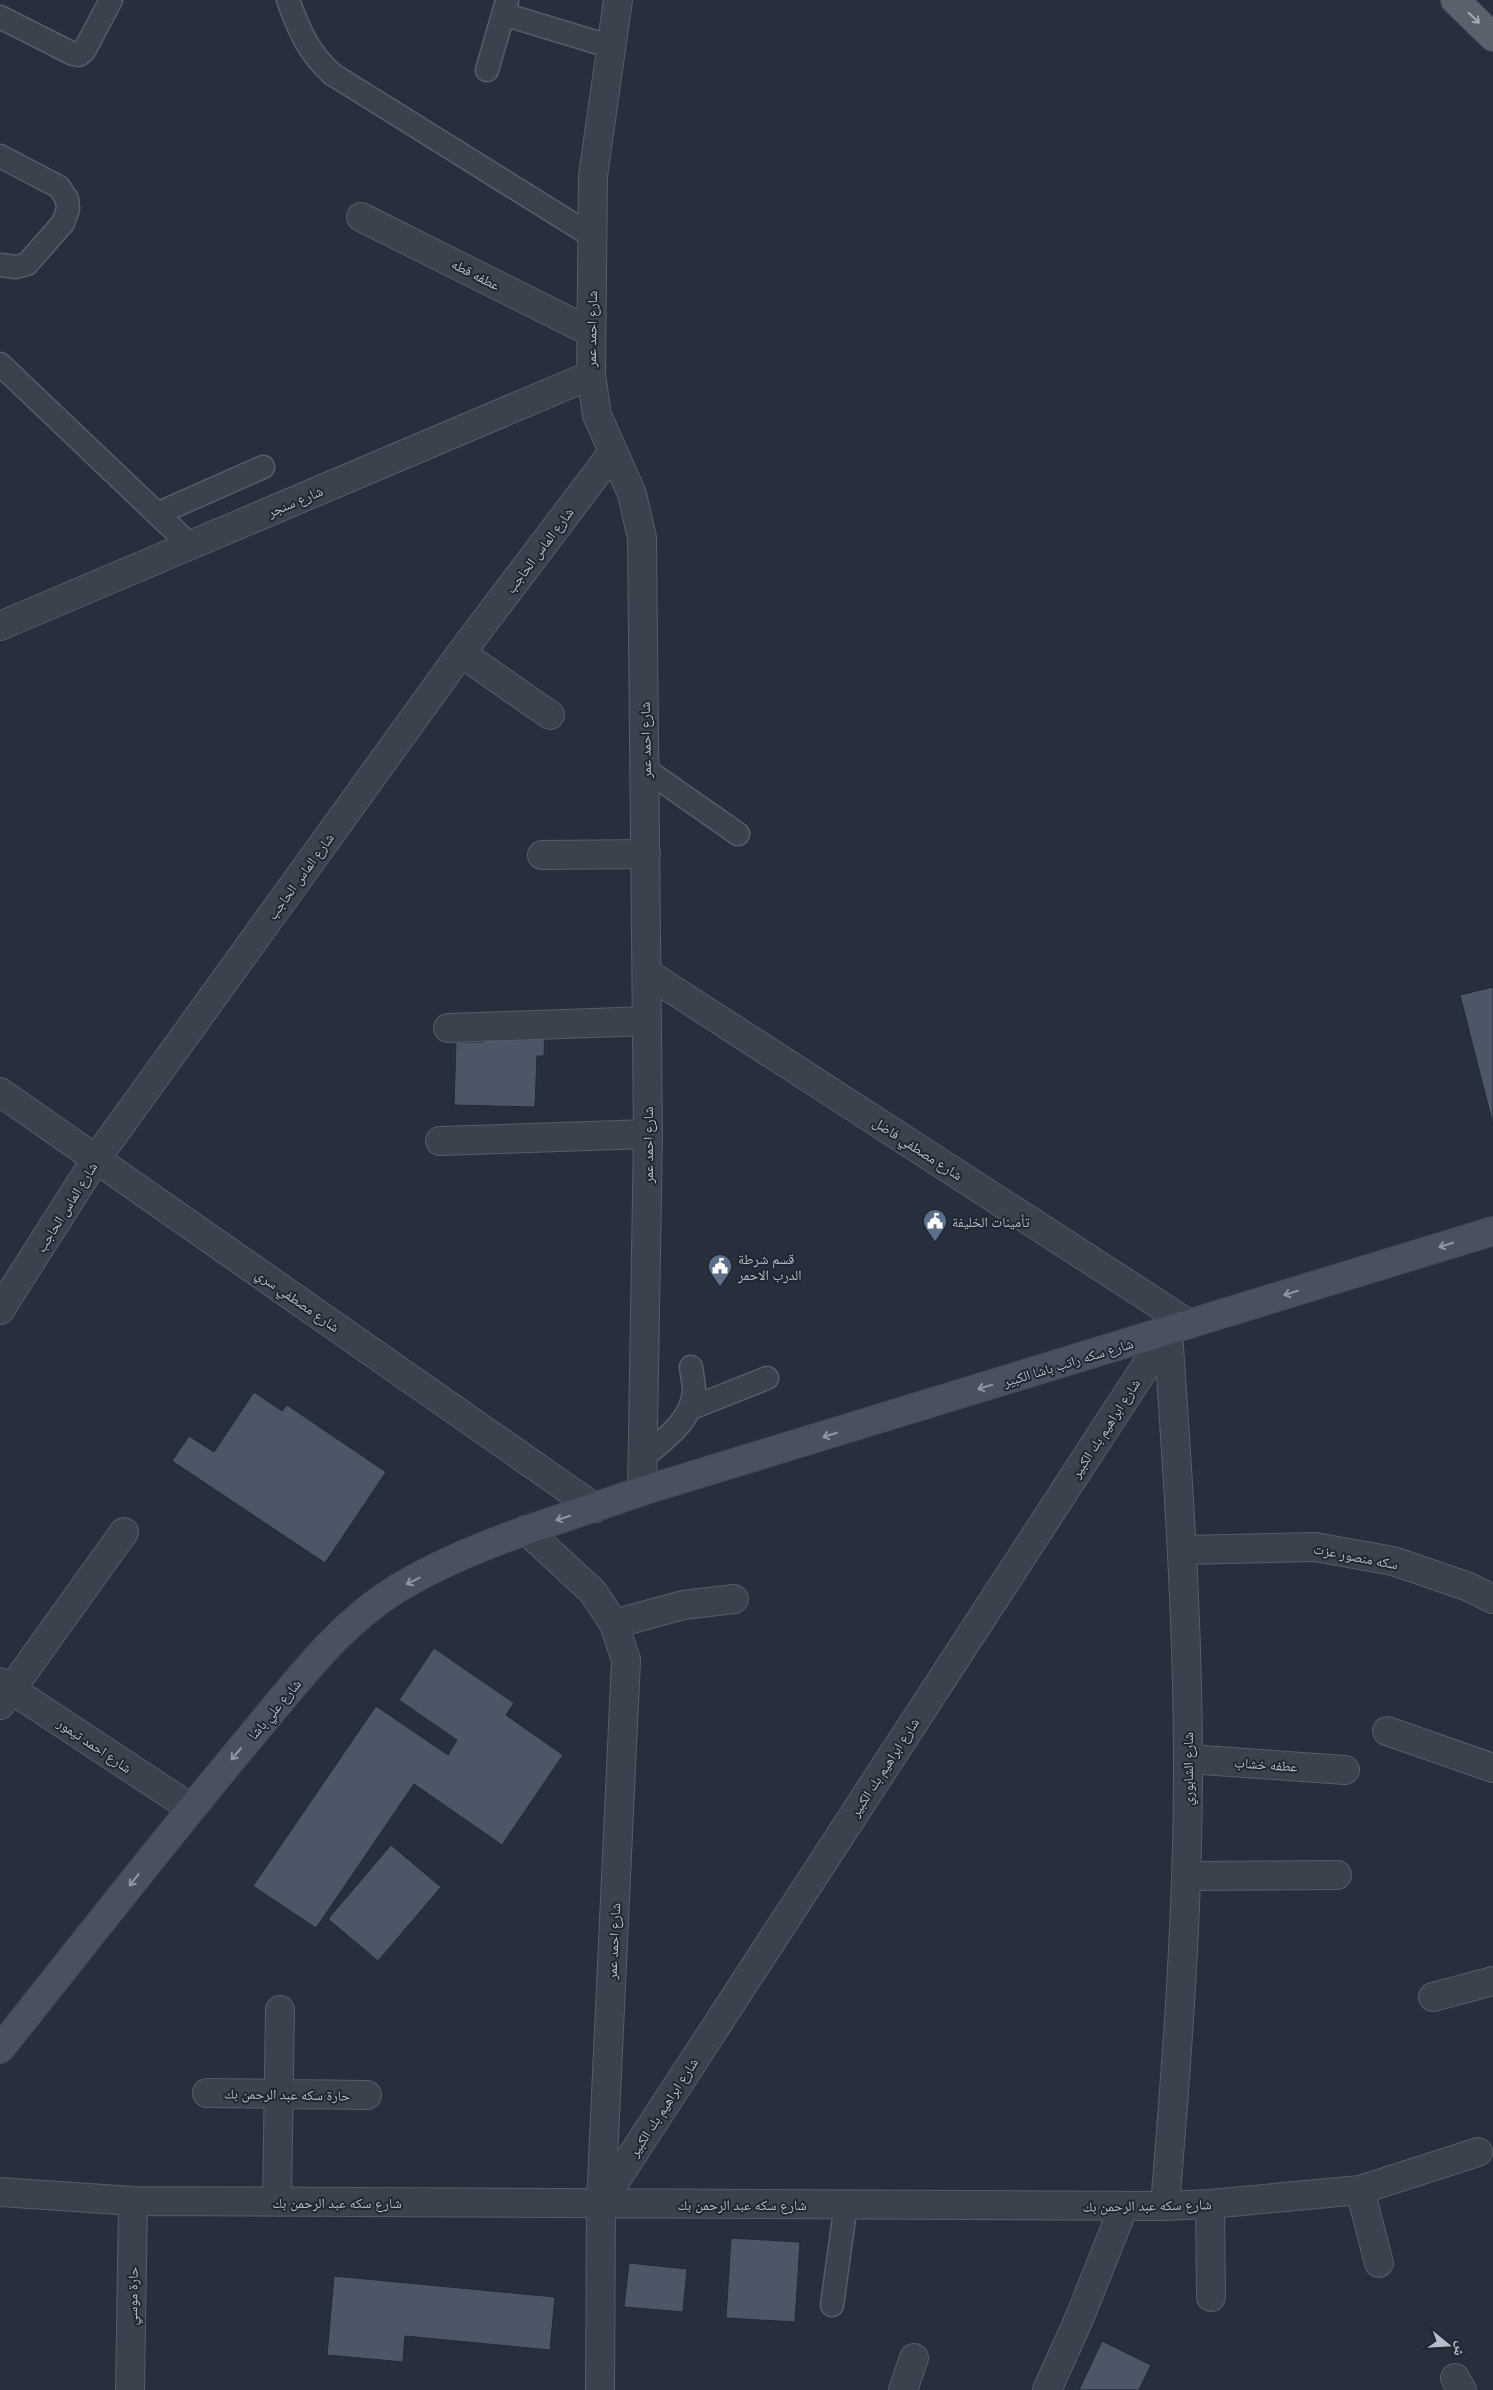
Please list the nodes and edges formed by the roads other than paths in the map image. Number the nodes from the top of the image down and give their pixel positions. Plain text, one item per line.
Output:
1 (111, 0) edge
2 (288, 0) edge
3 (618, 0) edge
4 (1455, 0) edge
5 (505, 7) edge
6 (0, 17) edge
7 (1493, 37) edge
8 (612, 47) junction
9 (487, 70) dead end
10 (0, 156) edge
11 (361, 217) dead end
12 (592, 236) junction
13 (0, 265) edge
14 (591, 332) junction
15 (0, 364) edge
16 (591, 375) junction
17 (613, 452) junction
18 (263, 467) dead end
19 (157, 514) junction
20 (190, 545) junction
21 (0, 626) edge
22 (461, 653) junction
23 (550, 715) dead end
24 (645, 768) junction
25 (738, 834) dead end
26 (646, 854) junction
27 (542, 855) dead end
28 (647, 972) junction
29 (647, 1021) junction
30 (448, 1028) dead end
31 (0, 1092) edge
32 (648, 1134) junction
33 (440, 1142) dead end
34 (96, 1159) junction
35 (1493, 1231) edge
36 (0, 1310) edge
37 (1178, 1328) junction
38 (691, 1367) dead end
39 (767, 1378) dead end
40 (689, 1409) junction
41 (642, 1458) junction
42 (642, 1491) junction
43 (595, 1508) junction
44 (526, 1530) junction
45 (124, 1532) dead end
46 (1184, 1550) junction
47 (1493, 1598) edge
48 (734, 1599) dead end
49 (614, 1624) junction
50 (3, 1692) edge
51 (1388, 1731) dead end
52 (1188, 1758) junction
53 (1493, 1768) edge
54 (1345, 1770) dead end
55 (191, 1808) junction
56 (1337, 1874) dead end
57 (1186, 1876) junction
58 (1493, 1981) edge
59 (1433, 1997) dead end
60 (280, 2010) dead end
61 (0, 2049) edge
62 (207, 2093) dead end
63 (279, 2094) junction
64 (367, 2095) dead end
65 (1478, 2152) dead end
66 (1360, 2190) junction
67 (0, 2192) edge
68 (133, 2201) junction
69 (277, 2202) junction
70 (601, 2203) junction
71 (846, 2204) junction
72 (1210, 2204) junction
73 (1124, 2206) junction
74 (1165, 2206) junction
75 (1379, 2263) dead end
76 (1211, 2297) dead end
77 (832, 2306) dead end
78 (914, 2358) dead end
79 (130, 2390) edge
80 (600, 2390) edge
81 (903, 2390) edge
82 (1048, 2390) edge

1 - 6 lane
2 - 12 lane
3 - 8 street, شارع احمد عمر
4 -> 7 main road
5 - 8 lane
5 - 9 lane
8 - 12 street, شارع احمد عمر
10 - 13 lane
11 - 14 street, عطفه قطه
12 - 14 street, شارع احمد عمر
14 - 16 street, شارع احمد عمر
15 - 19 lane
16 - 17 street, شارع احمد عمر
16 - 20 street, شارع سنجر
17 - 22 street, شارع الماس الحاجب
17 - 24 street, شارع احمد عمر
18 - 19 lane
19 - 20 lane
20 - 21 street, شارع سنجر
22 - 23 street
22 - 34 street, شارع الماس الحاجب
24 - 25 lane
24 - 26 street, شارع احمد عمر
26 - 27 street
26 - 28 street, شارع احمد عمر
28 - 29 street, شارع احمد عمر
28 - 37 street, شارع مصطفي فاضل
29 - 30 street
29 - 32 street, شارع احمد عمر
31 - 34 street, شارع مصطفي سري
32 - 33 street
32 - 41 street, شارع احمد عمر
34 - 36 street, شارع الماس الحاجب
34 - 43 street, شارع مصطفي سري
35 -> 37 main road, شارع سكه راتب باشا الكبير
37 -> 42 main road, شارع سكه راتب باشا الكبير
37 - 46 street, شارع الشابوري
37 - 70 street, شارع ابراهيم بك الكبير
38 - 40 lane
39 - 40 lane
40 - 41 lane
41 - 42 street, شارع احمد عمر
42 - 43 main road, شارع علي باشا
43 -> 44 main road, شارع علي باشا
44 - 49 street, شارع احمد عمر
44 -> 55 main road, شارع علي باشا
45 - 50 street
46 - 47 street, سكه منصور عزت
46 - 52 street, شارع الشابوري
48 - 49 street
49 - 70 street, شارع احمد عمر
50 - 55 street, شارع احمد تيمور
51 - 53 street
52 - 54 street, عطفه خشاب
52 - 57 street, شارع الشابوري
55 -> 61 main road, شارع علي باشا
56 - 57 street
57 - 74 street, شارع الشابوري
58 - 59 street
60 - 63 street
62 - 63 street, حارة سكه عبد الرحمن بك
63 - 64 street, حارة سكه عبد الرحمن بك
63 - 69 street
65 - 66 street, شارع سكه عبد الرحمن بك
66 - 72 street, شارع سكه عبد الرحمن بك
66 - 75 street
67 - 68 street, شارع سكه عبد الرحمن بك
68 - 69 street, شارع سكه عبد الرحمن بك
68 - 79 street, حارة موسي
69 - 70 street, شارع سكه عبد الرحمن بك
70 - 71 street, شارع سكه عبد الرحمن بك
70 - 80 street, شارع احمد عمر
71 - 73 street, شارع سكه عبد الرحمن بك
71 - 77 lane
72 - 74 street, شارع سكه عبد الرحمن بك
72 - 76 street
73 - 74 street, شارع سكه عبد الرحمن بك
73 - 82 street
78 - 81 street

